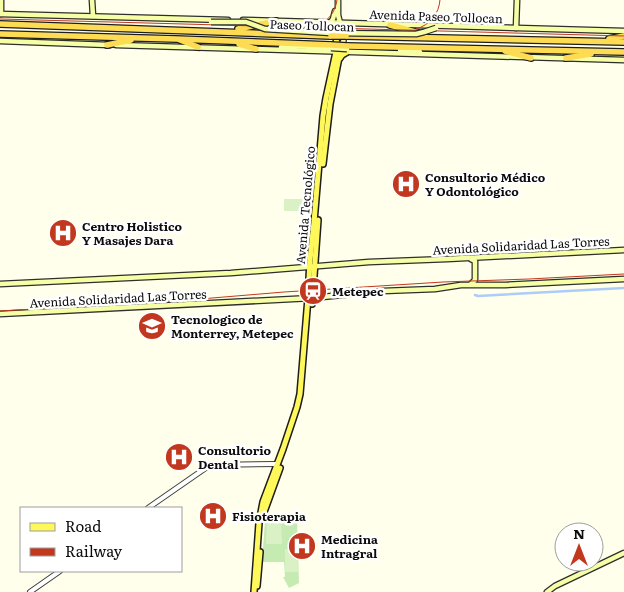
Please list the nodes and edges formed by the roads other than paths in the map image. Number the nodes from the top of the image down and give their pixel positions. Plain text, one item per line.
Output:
1 (92, 0) edge
2 (337, 0) edge
3 (517, 0) edge
4 (1, 2) edge
5 (336, 8) junction
6 (0, 14) edge
7 (93, 16) junction
8 (179, 19) junction
9 (276, 22) junction
10 (2, 23) edge
11 (330, 23) junction
12 (338, 23) junction
13 (349, 24) junction
14 (390, 25) junction
15 (515, 28) junction
16 (230, 31) junction
17 (624, 31) edge
18 (0, 34) edge
19 (624, 36) edge
20 (146, 38) junction
21 (440, 38) junction
22 (176, 39) junction
23 (214, 40) junction
24 (0, 41) edge
25 (574, 41) junction
26 (624, 42) edge
27 (107, 45) junction
28 (198, 47) junction
29 (330, 48) junction
30 (256, 49) junction
31 (496, 49) junction
32 (343, 51) junction
33 (608, 52) junction
34 (624, 52) edge
35 (531, 58) junction
36 (566, 58) junction
37 (624, 60) edge
38 (336, 63) junction
39 (624, 250) edge
40 (467, 258) junction
41 (312, 265) junction
42 (624, 279) edge
43 (0, 284) edge
44 (470, 284) junction
45 (310, 297) junction
46 (0, 314) edge
47 (277, 464) junction
48 (149, 507) edge
49 (624, 554) edge
50 (59, 572) edge
51 (30, 592) edge
52 (255, 592) edge
53 (549, 592) edge

1 - 7 main road
2 - 5 main road
3 - 15 main road
4 - 6 main road
5 - 11 main road
5 - 12 main road
6 - 7 main road, Avenida Paseo Tollocan
7 - 8 main road, Avenida Paseo Tollocan
8 - 9 main road, Avenida Paseo Tollocan
8 - 15 main road, Avenida Paseo Tollocan, bridge
9 - 11 main road, Avenida Paseo Tollocan
9 - 16 highway
10 - 16 highway, Paseo Tollocan
11 - 12 main road, Avenida Paseo Tollocan
11 - 29 main road
12 - 13 main road, Avenida Paseo Tollocan
12 - 32 main road, Avenida Tecnológico
13 - 14 main road, Avenida Paseo Tollocan
13 - 32 main road
14 - 15 main road, Avenida Paseo Tollocan
14 - 21 highway
15 - 17 main road, Avenida Paseo Tollocan
16 - 21 highway, Paseo Tollocan, bridge
18 - 20 highway, Paseo Tollocan
19 - 25 highway
20 - 22 highway, Paseo Tollocan
20 - 27 highway
21 - 25 highway, Paseo Tollocan
22 - 23 highway, Paseo Tollocan
22 - 28 highway
23 - 29 highway, Paseo Tollocan
23 - 30 highway
24 - 27 main road
25 - 26 highway, Paseo Tollocan
27 - 28 main road
28 - 30 main road
29 - 30 main road
29 - 32 highway, Paseo Tollocan, bridge
29 - 32 main road
29 - 38 main road
31 - 32 highway, Paseo Tollocan
31 - 33 highway, Paseo Tollocan
31 - 35 highway
32 - 35 main road
32 - 38 main road, Avenida Tecnológico
32 - 38 main road
33 - 34 highway, Paseo Tollocan
33 - 36 highway
35 - 36 main road
36 - 37 main road
38 - 41 main road, Avenida Tecnológico
39 - 40 main road, Avenida Solidaridad Las Torres
40 - 41 main road, Avenida Solidaridad Las Torres
40 - 44 main road
41 - 43 main road, Avenida Solidaridad Las Torres
41 - 45 main road, Avenida Tecnológico
42 - 44 main road, Avenida Solidaridad Las Torres
44 - 45 main road, Avenida Solidaridad Las Torres
45 - 46 main road, Avenida Solidaridad Las Torres
45 - 47 main road, Avenida Tecnológico
45 - 52 main road, Avenida Tecnológico
47 - 48 street
47 - 52 main road, Avenida Tecnológico
49 - 53 main road
50 - 51 street

